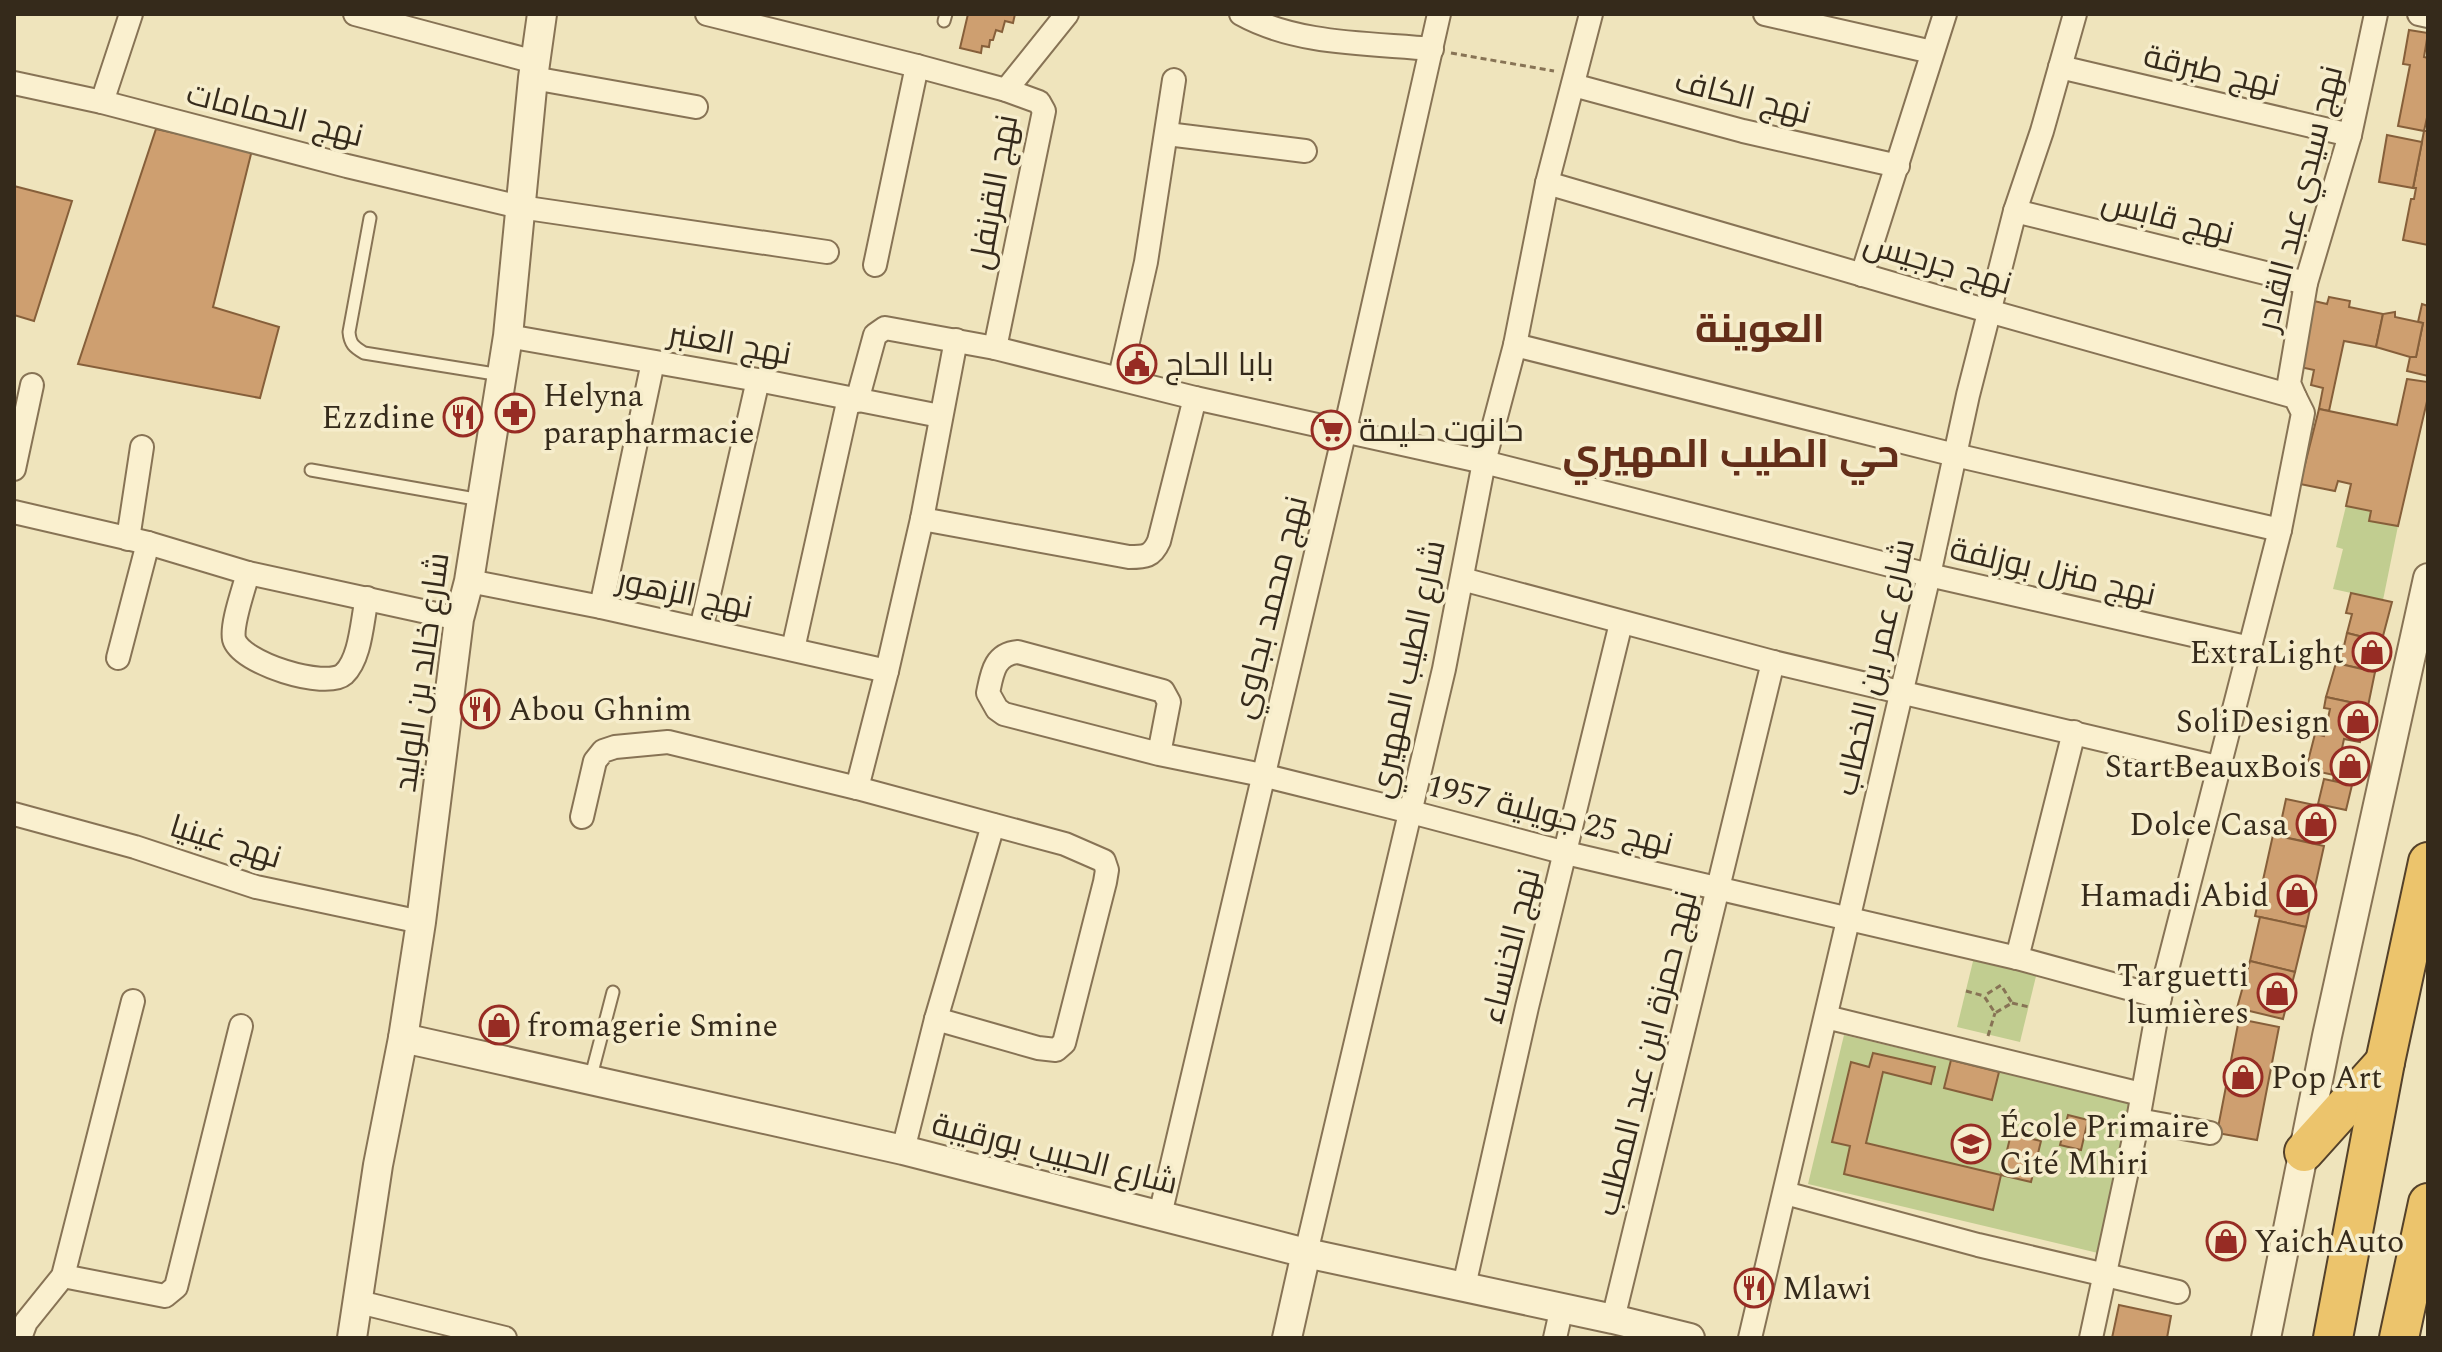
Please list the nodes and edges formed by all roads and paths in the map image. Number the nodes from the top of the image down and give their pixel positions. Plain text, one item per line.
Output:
1 (131, 14) edge
2 (355, 14) edge
3 (542, 14) edge
4 (707, 14) edge
5 (1067, 14) edge
6 (1241, 14) edge
7 (1439, 14) edge
8 (1591, 14) edge
9 (1765, 14) edge
10 (1945, 14) edge
11 (2075, 14) edge
12 (2376, 14) edge
13 (2419, 14) edge
14 (2428, 16) edge
15 (1432, 49) junction
16 (1932, 52) junction
17 (917, 66) junction
18 (2060, 67) junction
19 (534, 70) junction
20 (1174, 80) dead end
21 (1574, 80) junction
22 (14, 83) edge
23 (1006, 90) junction
24 (102, 102) junction
25 (696, 107) dead end
26 (1167, 134) junction
27 (2350, 135) junction
28 (1305, 151) dead end
29 (1898, 166) junction
30 (1547, 183) junction
31 (520, 207) junction
32 (2015, 211) junction
33 (370, 218) dead end
34 (827, 252) dead end
35 (875, 265) dead end
36 (1862, 275) junction
37 (2306, 283) junction
38 (1989, 311) junction
39 (508, 336) junction
40 (956, 340) junction
41 (1515, 345) junction
42 (995, 348) junction
43 (653, 362) junction
44 (501, 375) junction
45 (1120, 377) junction
46 (758, 380) junction
47 (32, 385) dead end
48 (1195, 398) junction
49 (853, 399) junction
50 (2299, 405) junction
51 (940, 416) junction
52 (1345, 430) junction
53 (142, 447) dead end
54 (1955, 455) junction
55 (1484, 462) junction
56 (14, 469) edge
57 (311, 470) dead end
58 (481, 500) junction
59 (14, 512) edge
60 (922, 519) junction
61 (2280, 530) junction
62 (138, 541) junction
63 (248, 573) junction
64 (1929, 575) junction
65 (2428, 578) edge
66 (1462, 579) junction
67 (469, 581) junction
68 (367, 598) junction
69 (601, 607) junction
70 (459, 619) junction
71 (1621, 623) junction
72 (701, 629) junction
73 (2250, 648) junction
74 (793, 649) junction
75 (118, 658) dead end
76 (1773, 662) junction
77 (887, 671) junction
78 (1900, 693) junction
79 (2074, 732) junction
80 (1159, 754) junction
81 (2217, 767) junction
82 (1262, 775) junction
83 (857, 788) junction
84 (1411, 812) junction
85 (14, 814) edge
86 (582, 817) dead end
87 (993, 825) junction
88 (1566, 853) junction
89 (2428, 862) edge
90 (1719, 889) junction
91 (1847, 919) junction
92 (421, 922) junction
93 (2017, 958) junction
94 (1966, 991) dead end
95 (613, 992) dead end
96 (1984, 996) junction
97 (2160, 997) junction
98 (133, 1001) dead end
99 (2012, 1003) junction
100 (2029, 1007) dead end
101 (1826, 1017) junction
102 (936, 1019) junction
103 (241, 1026) dead end
104 (403, 1038) junction
105 (2385, 1062) junction
106 (589, 1081) junction
107 (2141, 1094) junction
108 (2138, 1120) junction
109 (2210, 1133) dead end
110 (903, 1150) junction
111 (2304, 1152) junction
112 (1785, 1193) junction
113 (2428, 1203) edge
114 (1160, 1215) junction
115 (1306, 1253) junction
116 (63, 1276) junction
117 (2104, 1276) junction
118 (1464, 1286) junction
119 (2178, 1292) dead end
120 (359, 1302) junction
121 (1562, 1307) junction
122 (1613, 1319) junction
123 (20, 1338) edge
124 (352, 1338) edge
125 (505, 1338) edge
126 (1287, 1338) edge
127 (1555, 1338) edge
128 (1690, 1338) edge
129 (1750, 1338) edge
130 (2091, 1338) edge
131 (2266, 1338) edge
132 (2333, 1338) edge
133 (2399, 1338) edge

1 - 24 street
2 - 19 street
3 - 19 street, شارع خالد بن الوليد
4 - 17 street, نهج القرنفل
5 - 23 street
6 - 15 street
7 - 15 street, نهج محمد بجاوي
8 - 21 street, شارع الطيب المهيري
9 - 16 street
10 - 16 street
11 - 18 street, شارع عمر بن الخطاب
12 - 27 street, نهج سيدي عبد القادر
13 - 14 street
15 - 21 path
15 - 52 street, نهج محمد بجاوي
16 - 29 street
17 - 23 street, نهج القرنفل
17 - 35 street
18 - 27 street, نهج طبرقة
18 - 32 street, شارع عمر بن الخطاب
19 - 25 street
19 - 31 street, شارع خالد بن الوليد
20 - 26 street
21 - 29 street, نهج الكاف
21 - 30 street, شارع الطيب المهيري
22 - 24 street, نهج الحمامات
23 - 42 street, نهج القرنفل
24 - 31 street, نهج الحمامات
26 - 28 street
26 - 45 street
27 - 37 street, نهج سيدي عبد القادر
29 - 36 street
30 - 36 street, نهج جرجيس
30 - 41 street, شارع الطيب المهيري
31 - 34 street, نهج الحمامات
31 - 39 street, شارع خالد بن الوليد
32 - 37 street, نهج قابس
32 - 38 street, شارع عمر بن الخطاب
33 - 44 lane
36 - 38 street, نهج جرجيس
37 - 50 street, نهج سيدي عبد القادر
38 - 50 street, نهج جرجيس
38 - 54 street, شارع عمر بن الخطاب
39 - 43 street, نهج العنبر
39 - 44 street, شارع خالد بن الوليد
40 - 42 street, نهج منزل بوزلفة
40 - 49 street, نهج منزل بوزلفة
40 - 51 street
41 - 54 street
41 - 55 street, شارع الطيب المهيري
42 - 45 street, نهج منزل بوزلفة
43 - 46 street, نهج العنبر
43 - 69 street
44 - 58 street, شارع خالد بن الوليد
45 - 48 street, نهج منزل بوزلفة
46 - 49 street, نهج العنبر
46 - 72 street
47 - 56 street
48 - 52 street, نهج منزل بوزلفة
48 - 60 street
49 - 51 street, نهج العنبر
49 - 74 street
50 - 61 street, نهج سيدي عبد القادر
51 - 60 street
52 - 55 street, نهج منزل بوزلفة
52 - 82 street, نهج محمد بجاوي
53 - 62 street
54 - 61 street
54 - 64 street, شارع عمر بن الخطاب
55 - 64 street, نهج منزل بوزلفة
55 - 66 street, شارع الطيب المهيري
57 - 58 lane
58 - 67 street, شارع خالد بن الوليد
59 - 62 street
60 - 77 street
61 - 73 street, نهج سيدي عبد القادر
62 - 63 street
62 - 75 street
63 - 68 street
63 - 68 street
64 - 73 street, نهج منزل بوزلفة
64 - 78 street, شارع عمر بن الخطاب
65 - 111 street
66 - 71 street
66 - 84 street, شارع الطيب المهيري
67 - 69 street, نهج الزهور
67 - 70 street, شارع خالد بن الوليد
68 - 70 street
69 - 72 street, نهج الزهور
70 - 92 street, شارع خالد بن الوليد
71 - 76 street
71 - 88 street, نهج الخنساء
72 - 74 street, نهج الزهور
73 - 81 street, نهج سيدي عبد القادر
74 - 77 street, نهج الزهور
76 - 78 street
76 - 90 street, نهج حمزة ابن عبد المطلب
77 - 83 street
78 - 79 street
78 - 91 street, شارع عمر بن الخطاب
79 - 81 street
79 - 93 street
80 - 80 street, نهج 25 جويلية 1957
80 - 82 street, نهج 25 جويلية 1957
81 - 97 street, نهج سيدي عبد القادر
82 - 84 street, نهج 25 جويلية 1957
82 - 114 street, نهج محمد بجاوي
83 - 86 street
83 - 87 street
84 - 88 street, نهج 25 جويلية 1957
84 - 115 street, شارع الطيب المهيري
85 - 92 street, نهج غينيا
87 - 102 street
87 - 102 street
88 - 90 street, نهج 25 جويلية 1957
88 - 118 street, نهج الخنساء
89 - 105 highway
90 - 91 street, نهج 25 جويلية 1957
90 - 122 street, نهج حمزة ابن عبد المطلب
91 - 93 street, نهج 25 جويلية 1957
91 - 101 street, شارع عمر بن الخطاب
92 - 104 street, شارع خالد بن الوليد
93 - 97 street, نهج 25 جويلية 1957
94 - 96 path
95 - 106 lane
96 - 99 path
96 - 99 path
97 - 107 street, نهج سيدي عبد القادر
98 - 116 street
99 - 100 path
101 - 107 street
101 - 112 street, شارع عمر بن الخطاب
102 - 110 street
103 - 116 street
104 - 106 street, شارع الحبيب بورقيبة
104 - 120 street, شارع خالد بن الوليد
105 - 111 highway
105 - 132 highway
106 - 110 street, شارع الحبيب بورقيبة
107 - 108 street, نهج سيدي عبد القادر
108 - 109 street
108 - 117 street, نهج سيدي عبد القادر
110 - 114 street, شارع الحبيب بورقيبة
111 - 131 street
112 - 117 street
112 - 129 street, شارع عمر بن الخطاب
113 - 133 highway
114 - 115 street, شارع الحبيب بورقيبة
115 - 118 street, شارع الحبيب بورقيبة
115 - 126 street, شارع الطيب المهيري
116 - 123 street
117 - 119 street
117 - 130 street, نهج سيدي عبد القادر
118 - 121 street, شارع الحبيب بورقيبة
120 - 124 street, شارع خالد بن الوليد
120 - 125 street
121 - 122 street, شارع الحبيب بورقيبة
121 - 127 street
122 - 128 street, شارع الحبيب بورقيبة

